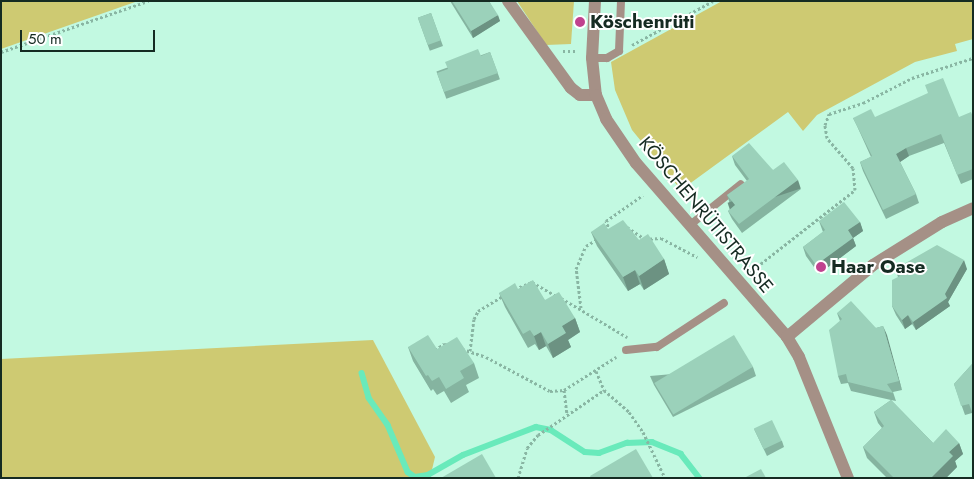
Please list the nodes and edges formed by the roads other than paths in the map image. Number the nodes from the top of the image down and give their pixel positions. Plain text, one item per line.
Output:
1 (508, 1) edge
2 (595, 1) edge
3 (621, 1) edge
4 (592, 58) junction
5 (596, 94) junction
6 (741, 184) edge
7 (973, 208) edge
8 (690, 225) junction
9 (724, 303) dead end
10 (787, 336) junction
11 (626, 350) road end
12 (848, 478) edge

1 - 5 street
2 - 4 street
3 - 4 lane
4 - 5 street
5 - 8 street, KÖSCHENRÜTISTRASSE
6 - 8 lane
7 - 10 street
8 - 10 street, KÖSCHENRÜTISTRASSE
9 - 11 lane
10 - 12 street, KÖSCHENRÜTISTRASSE

